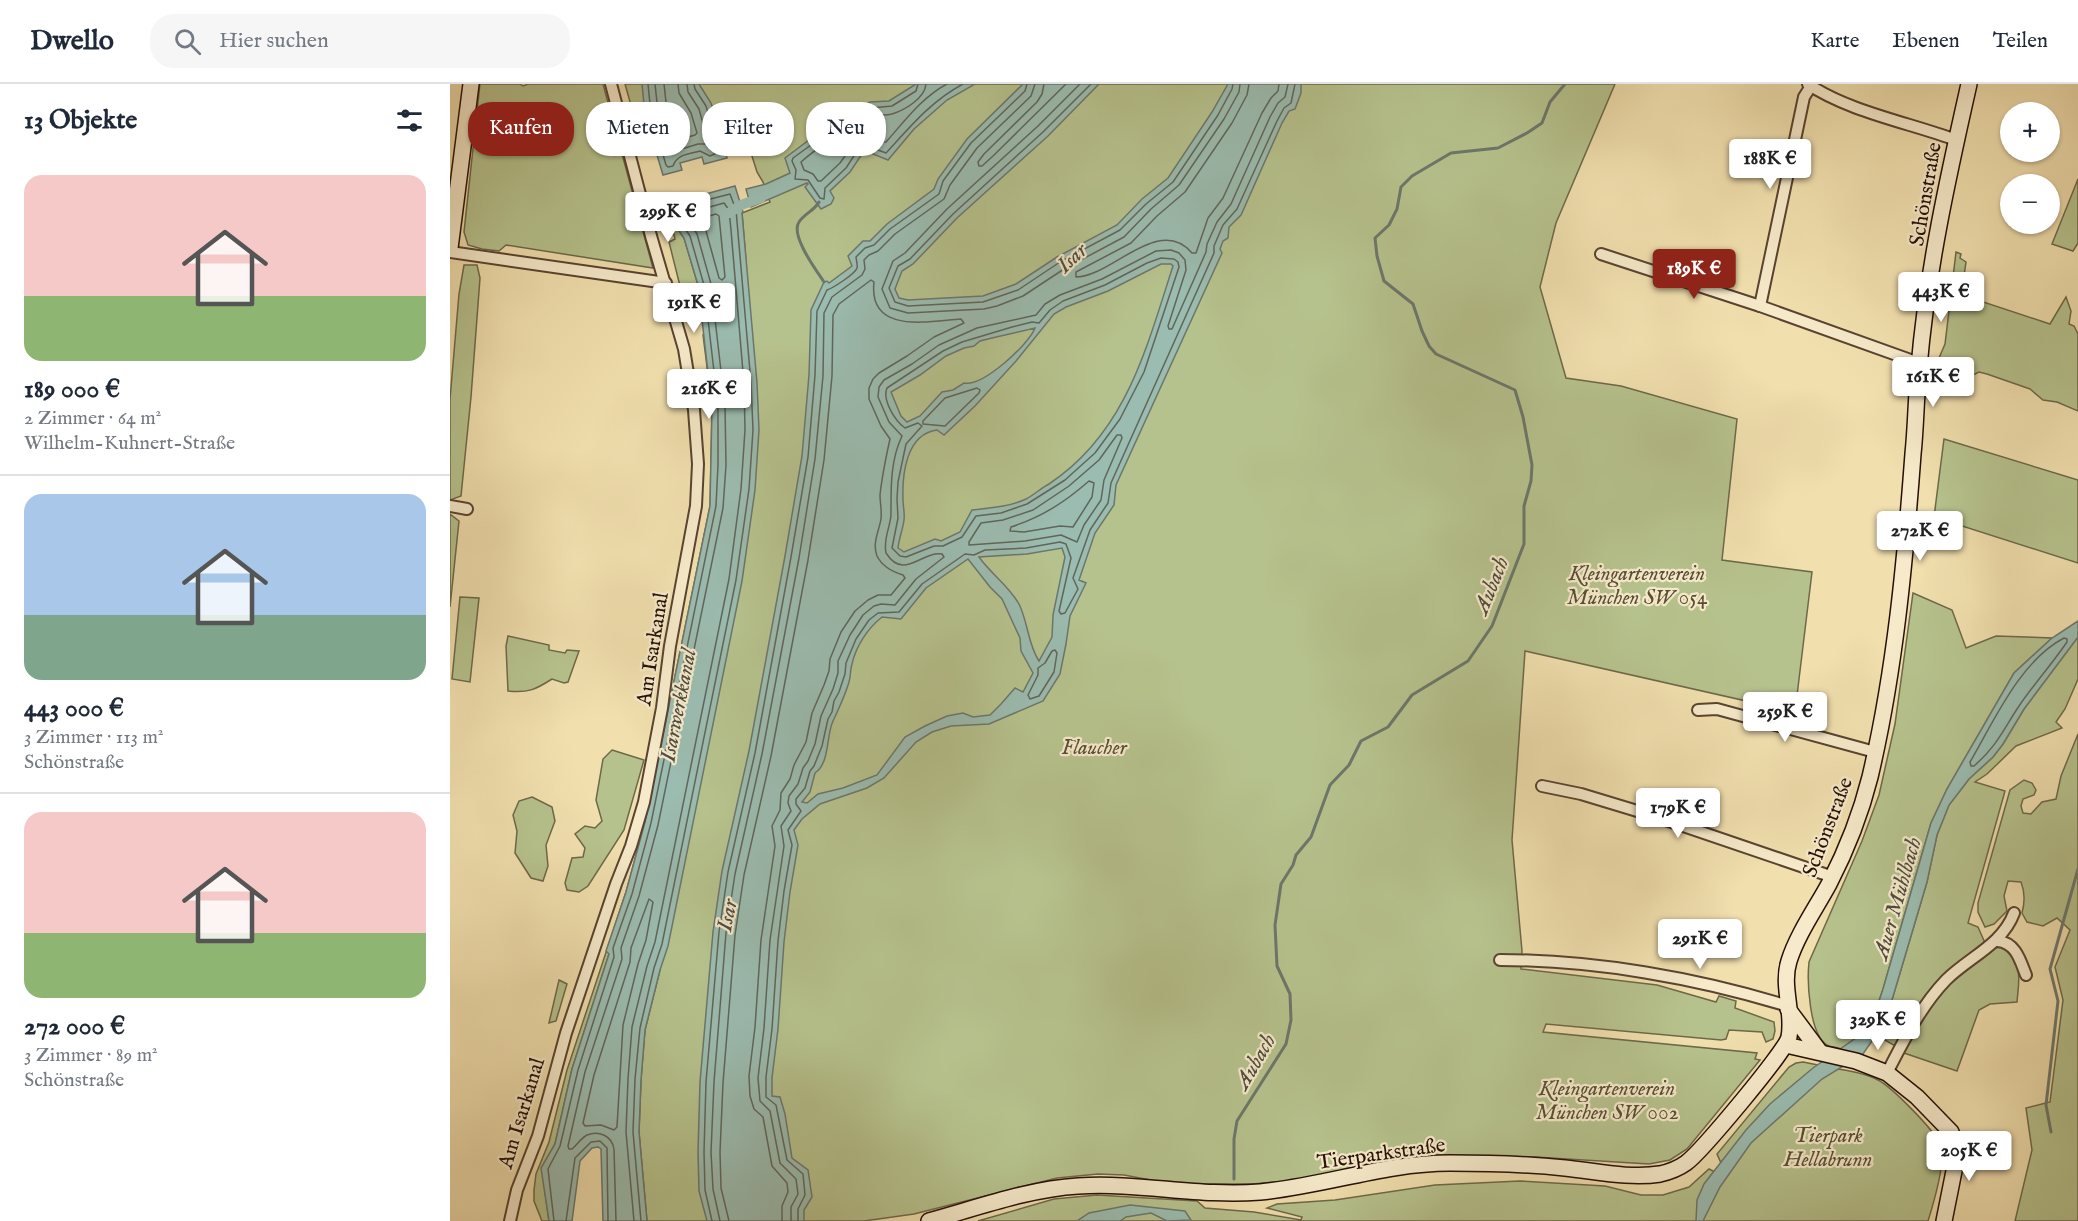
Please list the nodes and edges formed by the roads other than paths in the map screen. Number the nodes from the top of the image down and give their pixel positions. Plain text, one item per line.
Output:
1 (471, 84) edge
2 (611, 84) edge
3 (1968, 84) edge
4 (1809, 85) edge
5 (1956, 140) junction
6 (450, 250) edge
7 (1601, 254) dead end
8 (666, 283) junction
9 (1760, 306) junction
10 (1919, 363) junction
11 (450, 506) edge
12 (467, 509) dead end
13 (1698, 710) dead end
14 (1875, 752) junction
15 (1542, 786) dead end
16 (1833, 877) junction
17 (2014, 914) dead end
18 (1998, 940) junction
19 (1500, 960) dead end
20 (2026, 975) dead end
21 (1788, 1006) junction
22 (1786, 1045) junction
23 (1825, 1053) junction
24 (1887, 1073) junction
25 (510, 1221) edge
26 (929, 1221) edge
27 (1944, 1221) edge

1 - 6 street
2 - 8 street, Am Isarkanal
3 - 5 street, Schönstraße
4 - 5 street
4 - 9 street
5 - 10 street, Schönstraße
6 - 8 street
7 - 9 street
8 - 25 street, Am Isarkanal
9 - 10 street
10 - 14 street, Schönstraße
11 - 12 street
13 - 14 street
14 - 16 street, Schönstraße
15 - 16 street
16 - 21 street, Schönstraße
17 - 18 street
18 - 20 street
18 - 24 street
19 - 21 street
21 - 22 street, Schönstraße
21 - 23 street
22 - 23 street
22 - 26 street, Tierparkstraße
23 - 24 street
24 - 27 street

